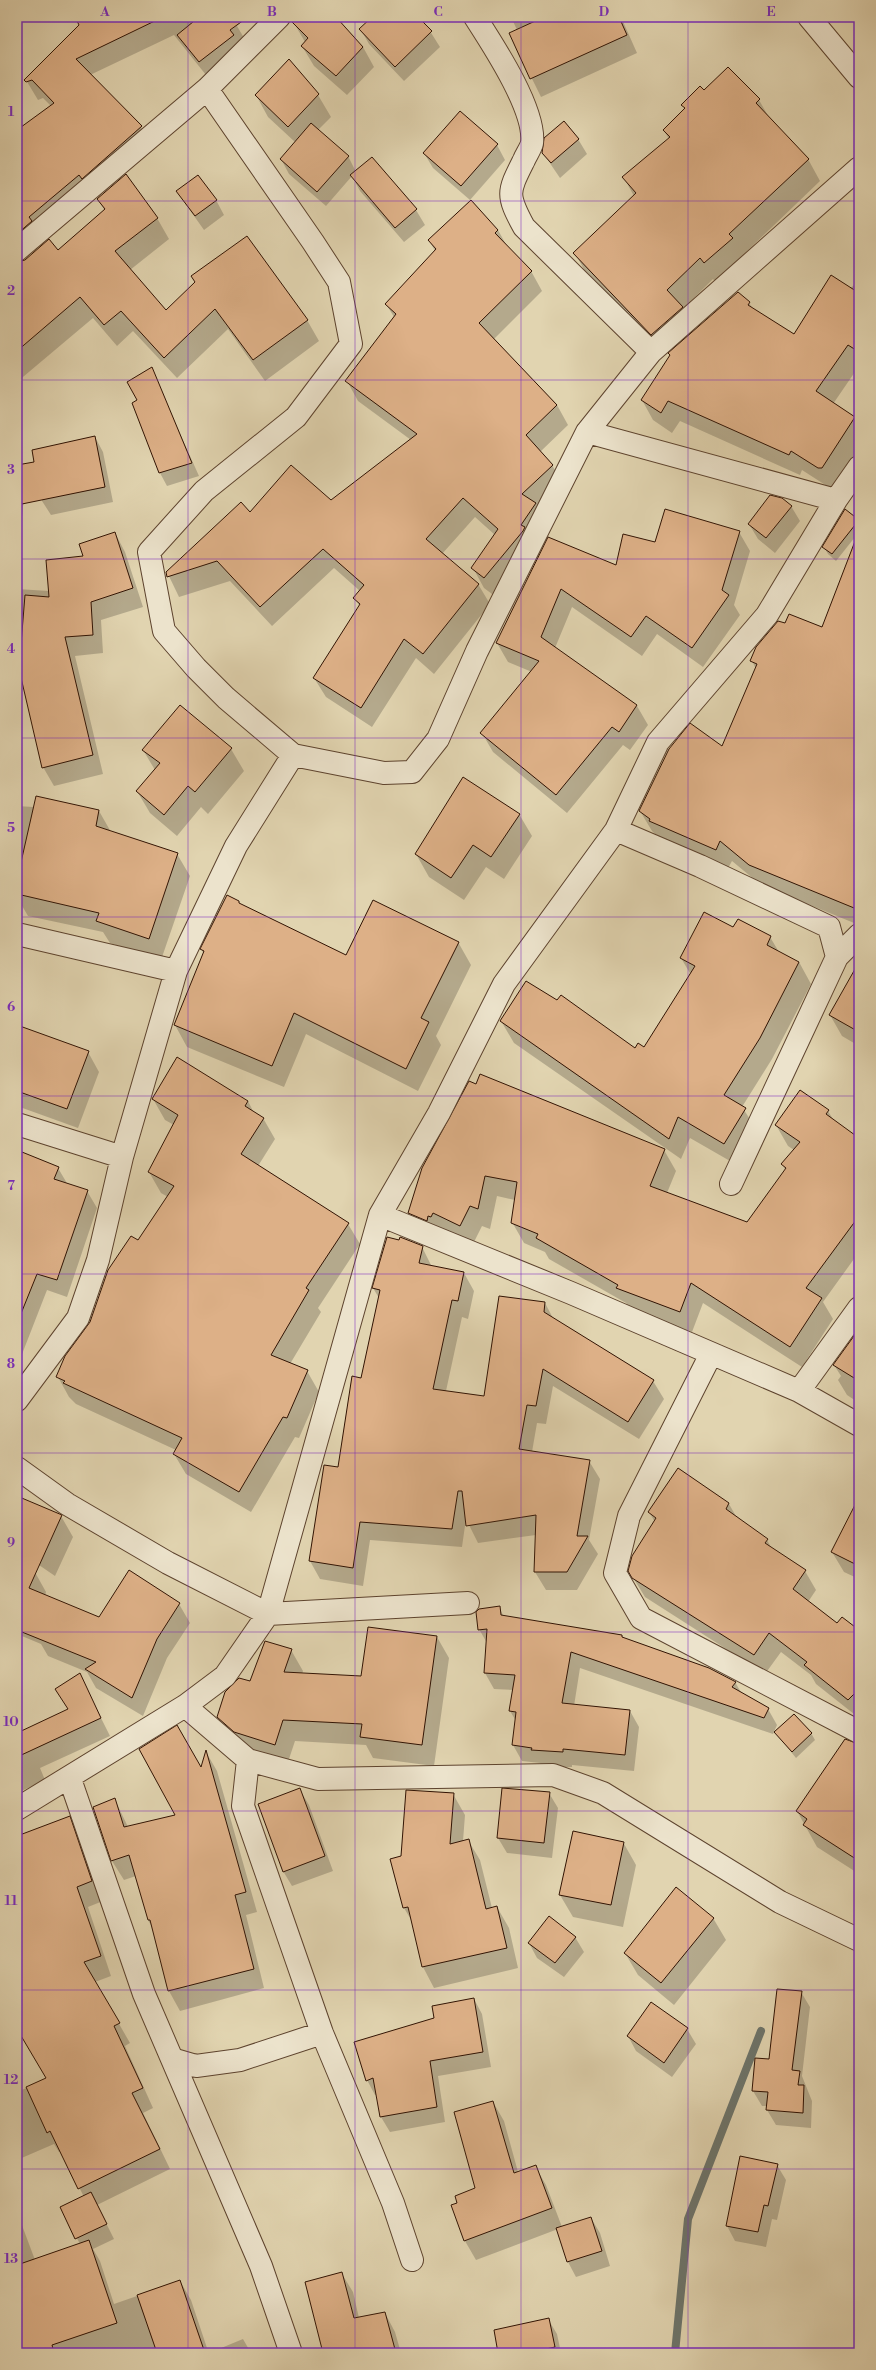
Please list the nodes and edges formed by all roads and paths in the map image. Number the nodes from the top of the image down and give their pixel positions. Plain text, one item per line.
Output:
1 (279, 17) edge
2 (475, 17) edge
3 (809, 17) edge
4 (859, 78) edge
5 (207, 89) junction
6 (859, 168) edge
7 (17, 250) edge
8 (651, 352) junction
9 (587, 432) junction
10 (859, 467) edge
11 (836, 500) junction
12 (293, 756) junction
13 (616, 830) junction
14 (859, 922) edge
15 (829, 927) junction
16 (17, 934) edge
17 (859, 935) edge
18 (838, 957) junction
19 (176, 971) junction
20 (17, 1124) edge
21 (122, 1157) junction
22 (732, 1184) dead end
23 (380, 1215) junction
24 (859, 1308) edge
25 (711, 1354) junction
26 (799, 1391) junction
27 (17, 1400) edge
28 (859, 1425) edge
29 (17, 1468) edge
30 (468, 1603) dead end
31 (268, 1614) junction
32 (185, 1706) junction
33 (859, 1732) edge
34 (248, 1760) junction
35 (70, 1779) junction
36 (17, 1809) edge
37 (859, 1940) edge
38 (322, 2032) junction
39 (172, 2059) junction
40 (412, 2260) dead end
41 (291, 2353) edge

1 - 5 street
2 - 8 street
3 - 4 street
5 - 7 street
5 - 12 street
6 - 8 street
8 - 9 street
9 - 11 street
9 - 12 street
10 - 11 street
11 - 13 street
12 - 19 street
13 - 15 street
13 - 23 street
14 - 15 street
15 - 18 street
16 - 19 street
17 - 18 street
18 - 22 street
19 - 21 street
20 - 21 street
21 - 27 street
23 - 25 street
23 - 31 street
24 - 26 street
25 - 26 street
25 - 33 street
26 - 28 street
29 - 31 street
30 - 31 street
31 - 32 street
32 - 34 street
32 - 35 street
34 - 37 street
34 - 38 street
35 - 36 street
35 - 39 street
38 - 39 street
38 - 40 street
39 - 41 street

